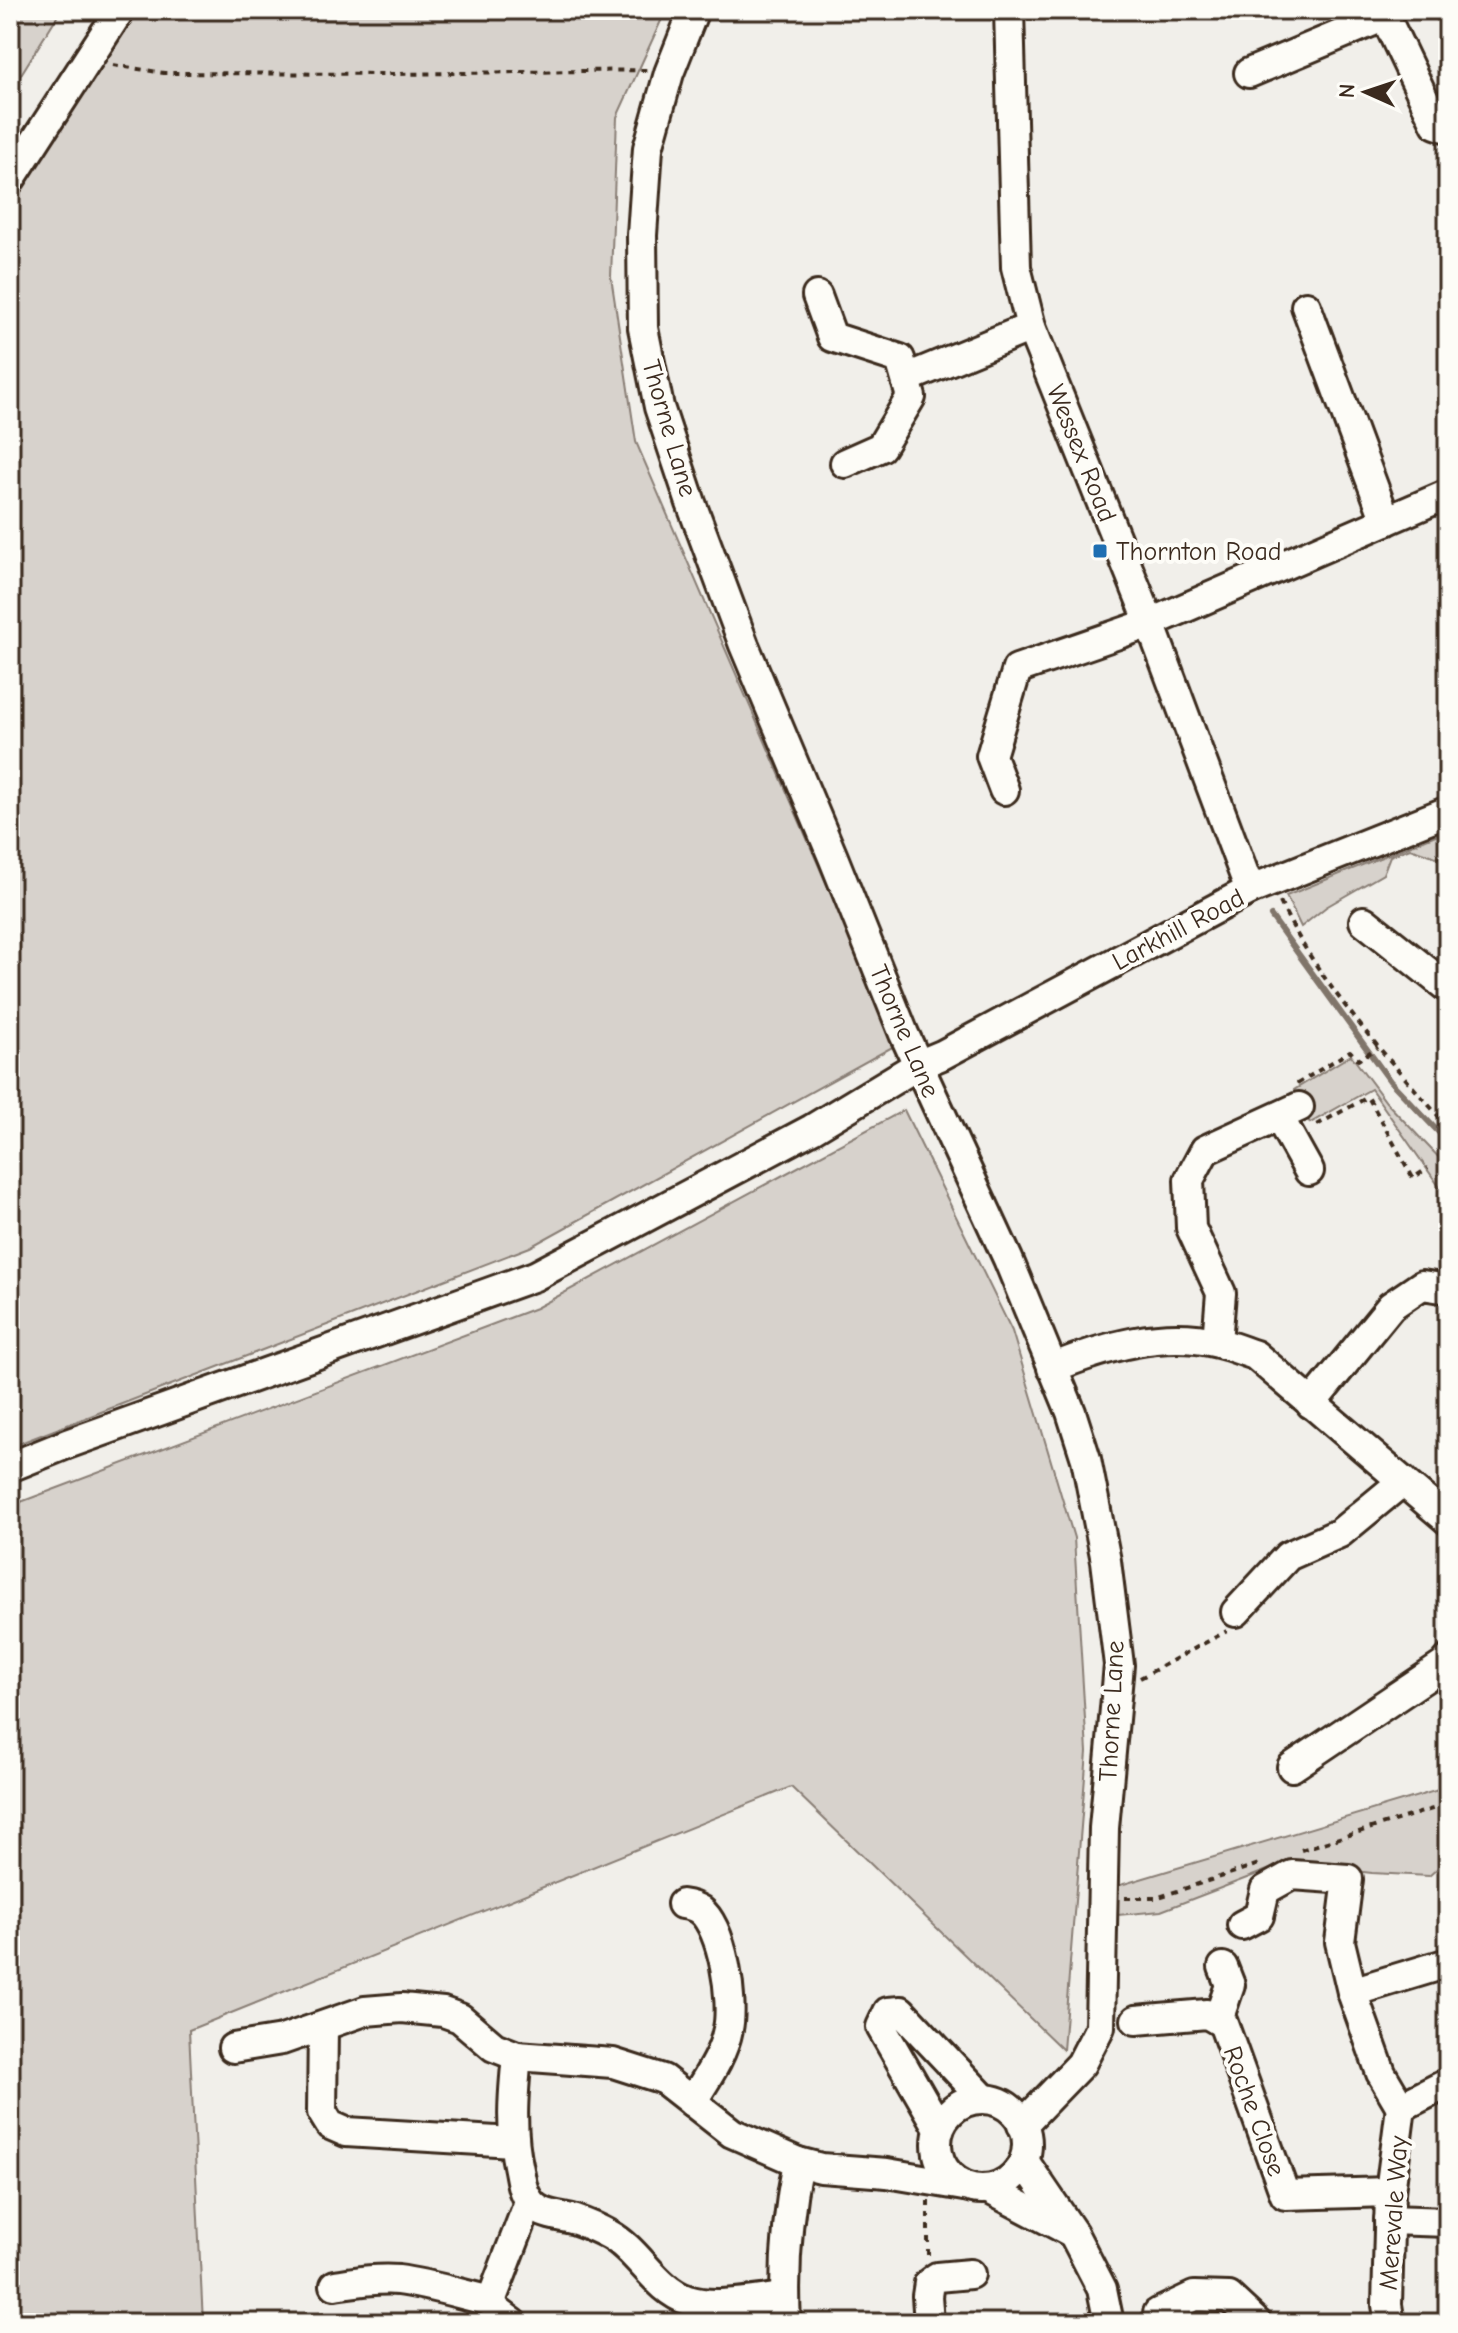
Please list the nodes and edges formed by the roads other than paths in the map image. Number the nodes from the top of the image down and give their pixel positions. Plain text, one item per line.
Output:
1 (120, 10) edge
2 (694, 10) edge
3 (1009, 10) edge
4 (1383, 13) edge
5 (1249, 73) dead end
6 (1448, 128) edge
7 (10, 180) edge
8 (817, 296) dead end
9 (1306, 306) dead end
10 (1031, 327) junction
11 (907, 378) junction
12 (845, 463) dead end
13 (1448, 494) edge
14 (1386, 521) junction
15 (1150, 623) junction
16 (1004, 790) dead end
17 (1448, 811) edge
18 (1260, 886) junction
19 (1364, 921) dead end
20 (1448, 988) edge
21 (918, 1065) junction
22 (1309, 1171) dead end
23 (1448, 1289) edge
24 (1217, 1342) junction
25 (1052, 1368) junction
26 (1311, 1404) junction
27 (10, 1467) edge
28 (1403, 1481) junction
29 (1448, 1520) edge
30 (1236, 1612) road end
31 (1448, 1660) edge
32 (1292, 1767) dead end
33 (682, 1904) dead end
34 (1242, 1925) dead end
35 (1448, 1963) edge
36 (1223, 1967) dead end
37 (1352, 1992) junction
38 (1136, 2020) dead end
39 (1218, 2020) junction
40 (323, 2027) junction
41 (233, 2048) dead end
42 (517, 2056) junction
43 (1081, 2064) junction
44 (1448, 2083) edge
45 (991, 2100) junction
46 (692, 2102) junction
47 (1401, 2107) junction
48 (1022, 2125) junction
49 (938, 2140) junction
50 (513, 2142) junction
51 (1024, 2161) junction
52 (798, 2162) junction
53 (887, 2173) junction
54 (976, 2187) junction
55 (529, 2202) junction
56 (1390, 2206) junction
57 (1448, 2222) edge
58 (1073, 2233) junction
59 (970, 2274) dead end
60 (335, 2285) dead end
61 (491, 2301) junction
62 (786, 2310) edge
63 (513, 2323) edge
64 (929, 2323) edge
65 (1109, 2323) edge
66 (1159, 2323) edge
67 (1257, 2323) edge
68 (1390, 2323) edge

1 - 7 street
2 - 21 street, Thorne Lane
3 - 10 street, Wessex Road
4 - 5 street
4 - 6 street
8 - 11 street
9 - 14 street
10 - 11 street
10 - 15 street, Wessex Road
11 - 12 street
13 - 14 street
14 - 15 street
15 - 16 street
15 - 18 street, Wessex Road
17 - 18 street, Larkhill Road
18 - 21 street, Larkhill Road
19 - 20 street
21 - 25 street, Thorne Lane
21 - 27 street, Larkhill Road
22 - 24 street
23 - 26 street
24 - 25 street
24 - 26 street
25 - 43 street, Thorne Lane
26 - 28 street
28 - 29 street
28 - 30 street
31 - 32 street
33 - 46 street
34 - 37 street
35 - 37 street
36 - 39 street, Roche Close
37 - 47 street
38 - 39 street, Roche Close
39 - 56 street, Roche Close
40 - 41 street
40 - 42 street
40 - 50 street
42 - 46 street
42 - 50 street
43 - 45 street
43 - 48 street, Thorne Lane
44 - 47 street, Merevale Way
45 - 48 street
45 - 49 street
45 - 49 street
46 - 52 street
47 - 56 street, Merevale Way
48 - 51 street
49 - 53 street
49 - 54 street
50 - 55 street
51 - 54 street
51 - 58 street
52 - 53 street
52 - 62 street
53 - 54 street
54 - 58 street
55 - 61 street
55 - 62 street
56 - 57 street
56 - 68 street, Merevale Way
58 - 65 street
59 - 64 street
60 - 61 street
61 - 63 street
66 - 67 street

